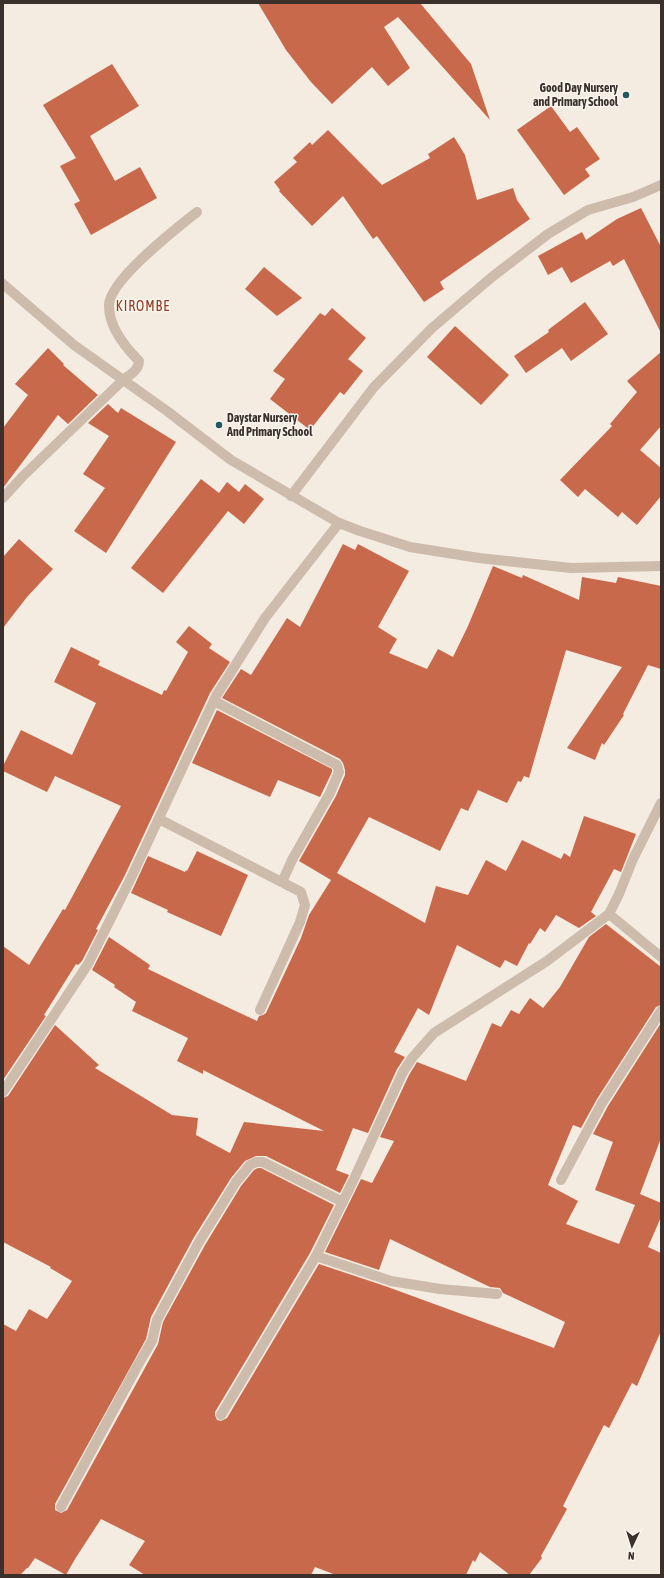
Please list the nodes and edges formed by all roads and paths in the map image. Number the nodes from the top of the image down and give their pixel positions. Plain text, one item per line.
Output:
1 (661, 184) edge
2 (197, 212) dead end
3 (3, 284) edge
4 (123, 380) junction
5 (291, 496) junction
6 (3, 498) edge
7 (338, 523) junction
8 (661, 566) edge
9 (214, 701) junction
10 (661, 803) edge
11 (159, 819) junction
12 (282, 882) junction
13 (609, 914) junction
14 (661, 957) edge
15 (260, 1010) dead end
16 (661, 1011) edge
17 (3, 1092) edge
18 (561, 1180) dead end
19 (343, 1202) junction
20 (316, 1256) junction
21 (497, 1294) dead end
22 (221, 1415) dead end
23 (60, 1507) dead end

1 - 5 street
2 - 4 street
3 - 4 street
4 - 5 street
4 - 6 street
5 - 7 street
7 - 8 street
7 - 9 street
9 - 11 street
9 - 12 street
10 - 13 street
11 - 12 street
11 - 17 street
12 - 15 street
13 - 14 street
13 - 19 street
16 - 18 street
19 - 20 street
19 - 23 street
20 - 21 street
20 - 22 street

